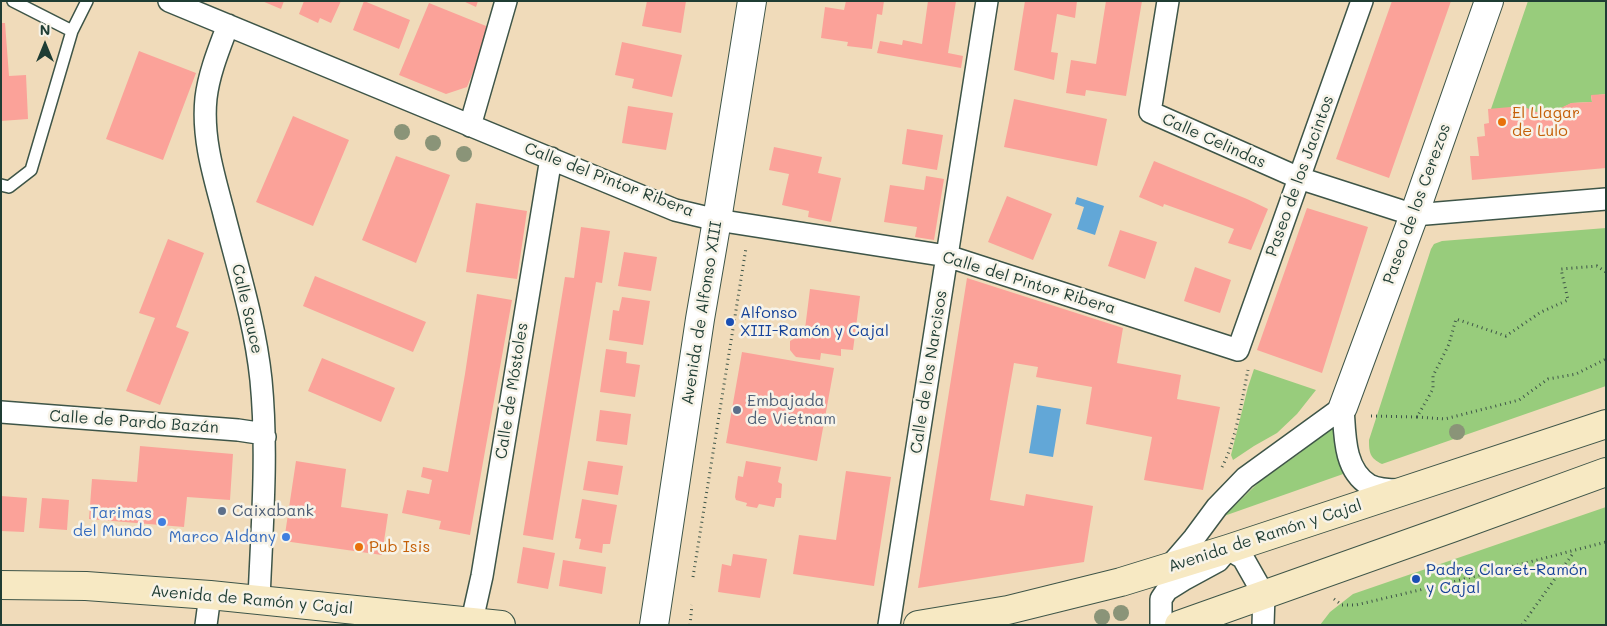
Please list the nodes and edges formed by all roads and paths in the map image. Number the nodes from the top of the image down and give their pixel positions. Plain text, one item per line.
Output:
1 (13, 1) edge
2 (87, 1) edge
3 (169, 1) edge
4 (506, 1) edge
5 (752, 1) edge
6 (987, 1) edge
7 (1168, 1) edge
8 (1362, 1) edge
9 (1489, 1) edge
10 (228, 25) junction
11 (72, 31) junction
12 (470, 126) junction
13 (551, 158) junction
14 (1299, 178) junction
15 (1, 185) edge
16 (1606, 199) edge
17 (1414, 215) junction
18 (717, 220) junction
19 (755, 245) dead end
20 (947, 256) junction
21 (1606, 272) edge
22 (1244, 358) junction
23 (1606, 359) edge
24 (1343, 407) junction
25 (1, 412) edge
26 (1371, 416) dead end
27 (1417, 417) junction
28 (1606, 424) edge
29 (265, 437) junction
30 (1606, 472) edge
31 (1218, 474) dead end
32 (1402, 491) junction
33 (1606, 542) edge
34 (1228, 549) junction
35 (1574, 552) junction
36 (1169, 567) junction
37 (693, 577) dead end
38 (1, 585) edge
39 (210, 595) junction
40 (1264, 595) junction
41 (1334, 598) dead end
42 (259, 599) junction
43 (692, 606) dead end
44 (472, 624) edge
45 (206, 625) edge
46 (501, 625) edge
47 (654, 625) edge
48 (690, 625) edge
49 (889, 625) edge
50 (918, 625) edge
51 (1161, 625) edge
52 (1179, 625) edge
53 (1263, 625) edge
54 (1522, 625) edge

1 - 11 lane
2 - 11 lane
3 - 10 street, Calle del Pintor Ribera
4 - 12 street
5 - 18 street, Avenida de Alfonso XIII
6 - 20 street, Calle de los Narcisos
7 - 14 street, Calle Celindas
8 - 14 street, Paseo de los Jacintos
9 - 17 street, Paseo de los Cerezos
10 - 12 street, Calle del Pintor Ribera
10 - 29 street, Calle Sauce
11 - 15 lane
12 - 13 street, Calle del Pintor Ribera
13 - 18 street, Calle del Pintor Ribera
13 - 44 street, Calle de Móstoles
14 - 17 street
14 - 22 street, Paseo de los Jacintos
16 - 17 street
17 - 24 street, Paseo de los Cerezos
18 - 20 street, Calle del Pintor Ribera
18 - 47 street, Avenida de Alfonso XIII
19 - 37 path
20 - 22 street, Calle del Pintor Ribera
20 - 49 street, Calle de los Narcisos
21 - 27 path
22 - 31 path
23 - 27 path
24 - 32 street, Paseo de los Cerezos
24 - 36 street
25 - 29 street, Calle de Pardo Bazán
26 - 27 path
28 - 32 main road, Avenida de Ramón y Cajal
29 - 42 street, Calle Sauce
30 - 40 main road
32 - 34 main road, Avenida de Ramón y Cajal
33 - 35 path
34 - 36 main road, Avenida de Ramón y Cajal
34 - 40 street
34 - 51 street
35 - 41 path
35 - 54 path
36 - 50 main road, Avenida de Ramón y Cajal
38 - 39 main road, Avenida de Ramón y Cajal
39 - 42 main road, Avenida de Ramón y Cajal
39 - 45 street
40 - 52 main road
40 - 53 street
42 - 44 main road, Avenida de Ramón y Cajal
43 - 48 path
44 - 46 main road, Avenida de Ramón y Cajal

